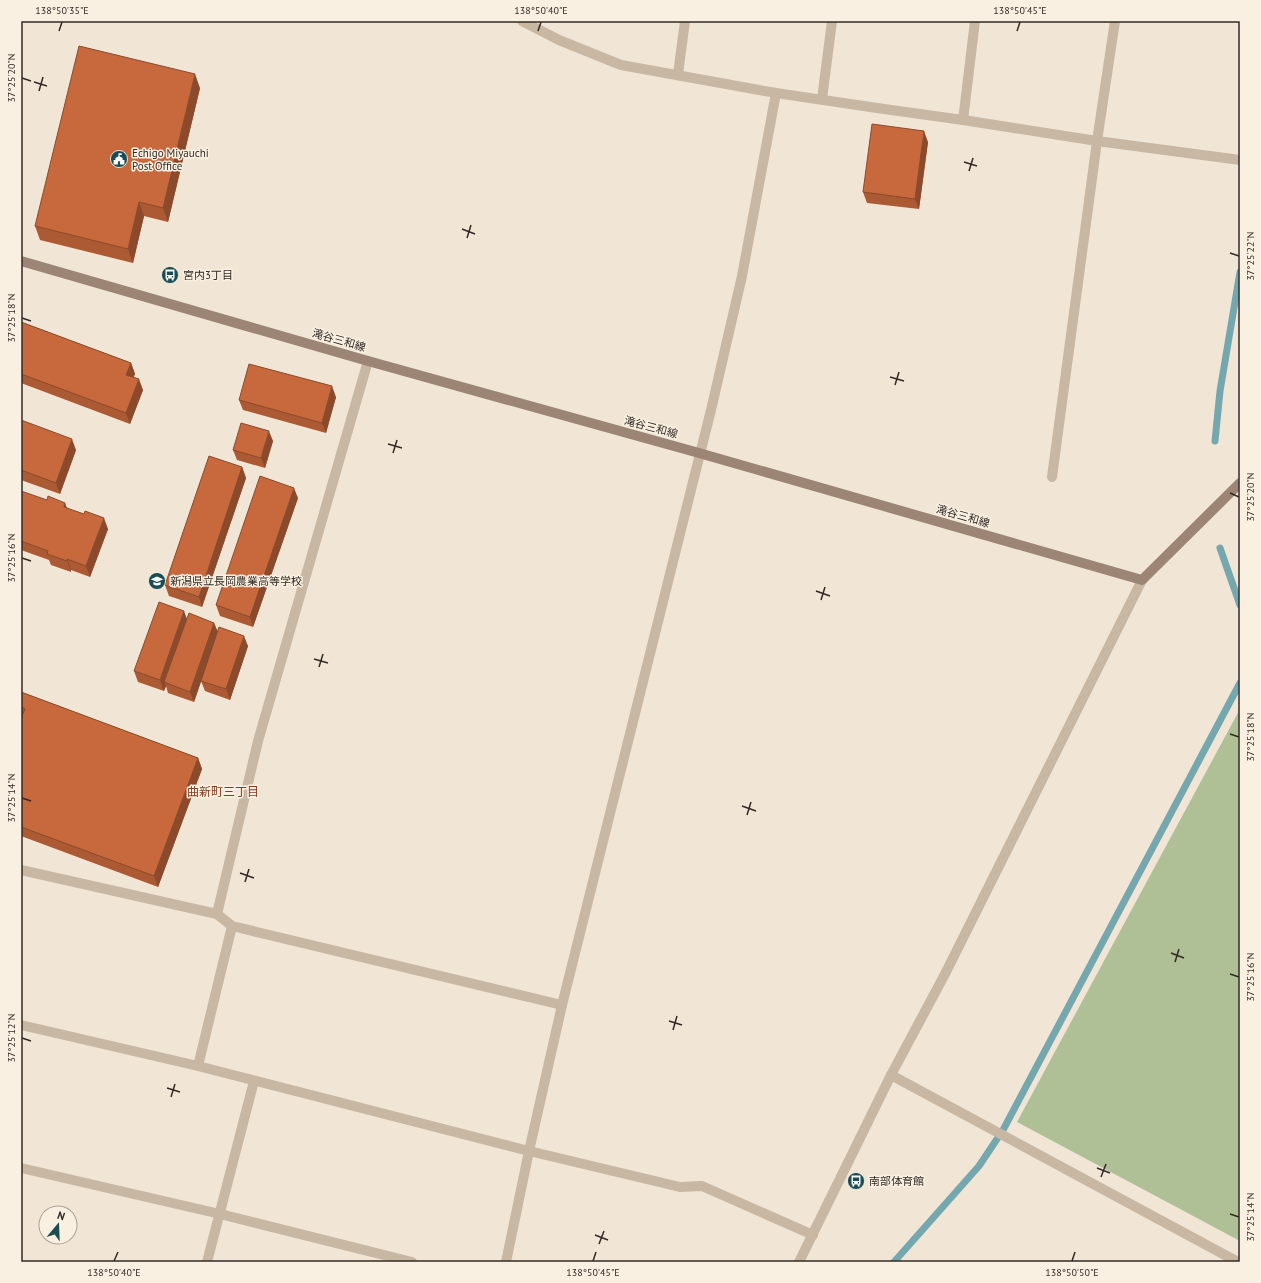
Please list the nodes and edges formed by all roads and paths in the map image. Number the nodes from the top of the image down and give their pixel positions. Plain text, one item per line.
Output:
1 (522, 21) edge
2 (685, 21) edge
3 (832, 21) edge
4 (975, 21) edge
5 (1115, 21) edge
6 (678, 74) junction
7 (776, 93) junction
8 (822, 99) junction
9 (963, 120) junction
10 (1097, 141) junction
11 (1240, 160) edge
12 (21, 261) edge
13 (368, 361) junction
14 (699, 453) junction
15 (1052, 477) dead end
16 (1240, 483) edge
17 (1142, 580) junction
18 (21, 870) edge
19 (217, 914) junction
20 (232, 926) junction
21 (562, 1005) junction
22 (21, 1025) edge
23 (198, 1066) junction
24 (891, 1076) junction
25 (254, 1080) junction
26 (529, 1150) junction
27 (21, 1168) edge
28 (220, 1214) junction
29 (813, 1234) junction
30 (207, 1262) edge
31 (412, 1262) edge
32 (506, 1262) edge
33 (799, 1262) edge
34 (1238, 1262) edge

1 - 6 street
2 - 6 street
3 - 8 street
4 - 9 street
5 - 10 street
6 - 7 street
7 - 8 street
7 - 14 street
8 - 9 street
9 - 10 street
10 - 11 street
10 - 15 street
12 - 13 main road, 滝谷三和線
13 - 14 main road, 滝谷三和線
13 - 19 street
14 - 17 main road, 滝谷三和線
14 - 21 street
16 - 17 main road
17 - 24 street
18 - 19 street
19 - 20 street
20 - 21 street
20 - 23 street
21 - 26 street
22 - 23 street
23 - 25 street
24 - 29 street
24 - 34 street
25 - 26 street
25 - 28 street
26 - 29 street
26 - 32 street
27 - 28 street
28 - 30 street
28 - 31 street
29 - 33 street

